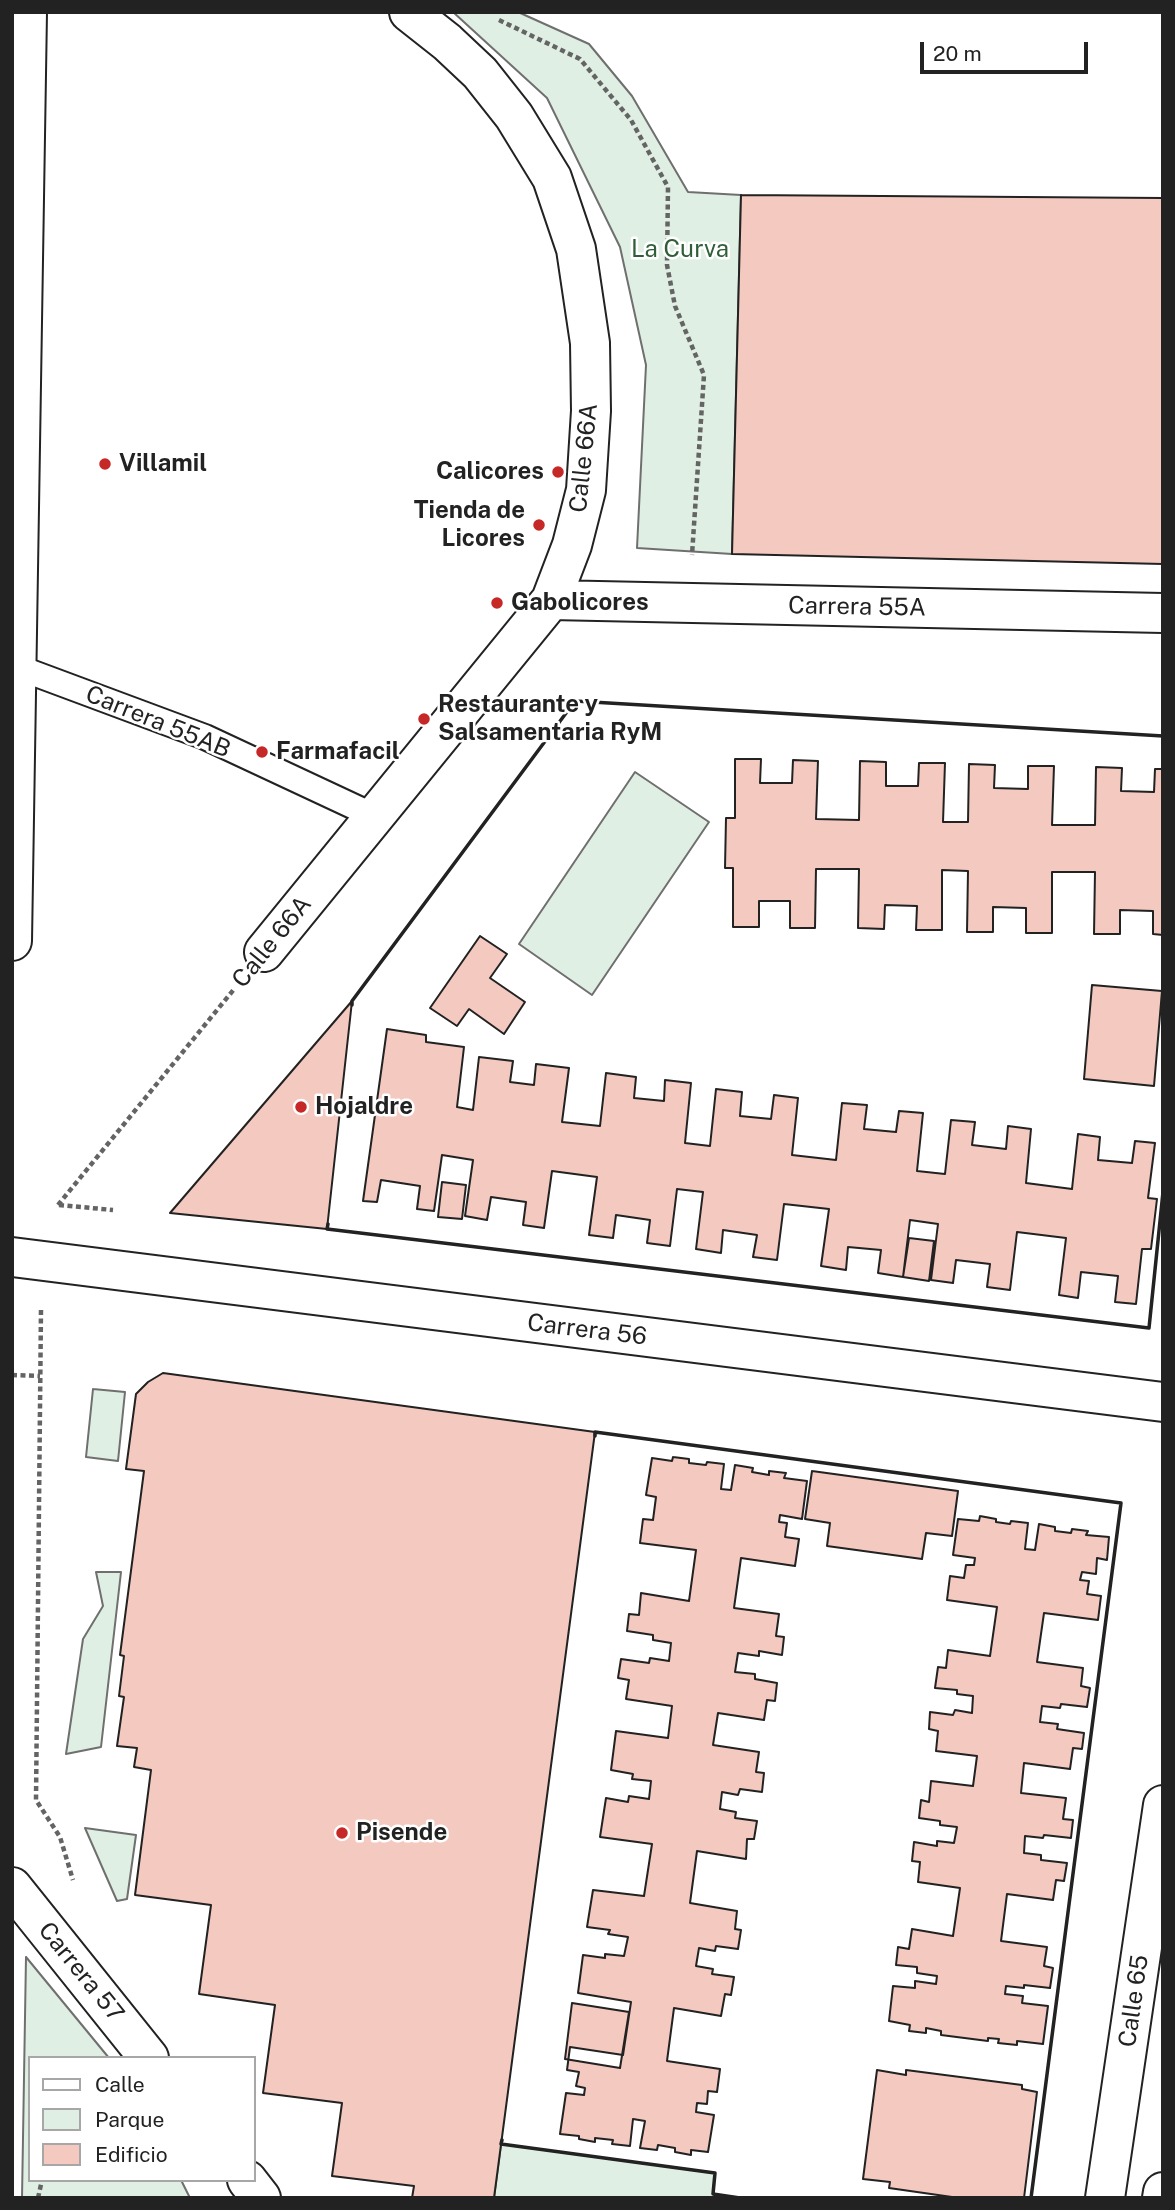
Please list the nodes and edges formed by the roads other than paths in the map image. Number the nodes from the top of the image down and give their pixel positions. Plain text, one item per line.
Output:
1 (45, 12) edge
2 (409, 12) edge
3 (27, 30) edge
4 (551, 600) junction
5 (1163, 613) edge
6 (17, 667) junction
7 (374, 816) junction
8 (12, 941) edge
9 (264, 953) road end
10 (12, 1257) edge
11 (1163, 1402) edge
12 (1163, 1805) edge
13 (12, 1887) edge
14 (147, 2056) edge
15 (249, 2182) edge
16 (1163, 2192) edge
17 (261, 2198) edge
18 (1105, 2198) edge
19 (1162, 2198) edge

1 - 3 street
2 - 4 street, Calle 66A
3 - 6 street
4 - 5 street, Carrera 55A
4 - 7 street, Calle 66A
6 - 7 lane, Carrera 55AB
6 - 8 street
7 - 9 street, Calle 66A
10 - 11 street, Carrera 56
12 - 18 street, Calle 65
13 - 14 street, Carrera 57
15 - 17 street
16 - 19 street

